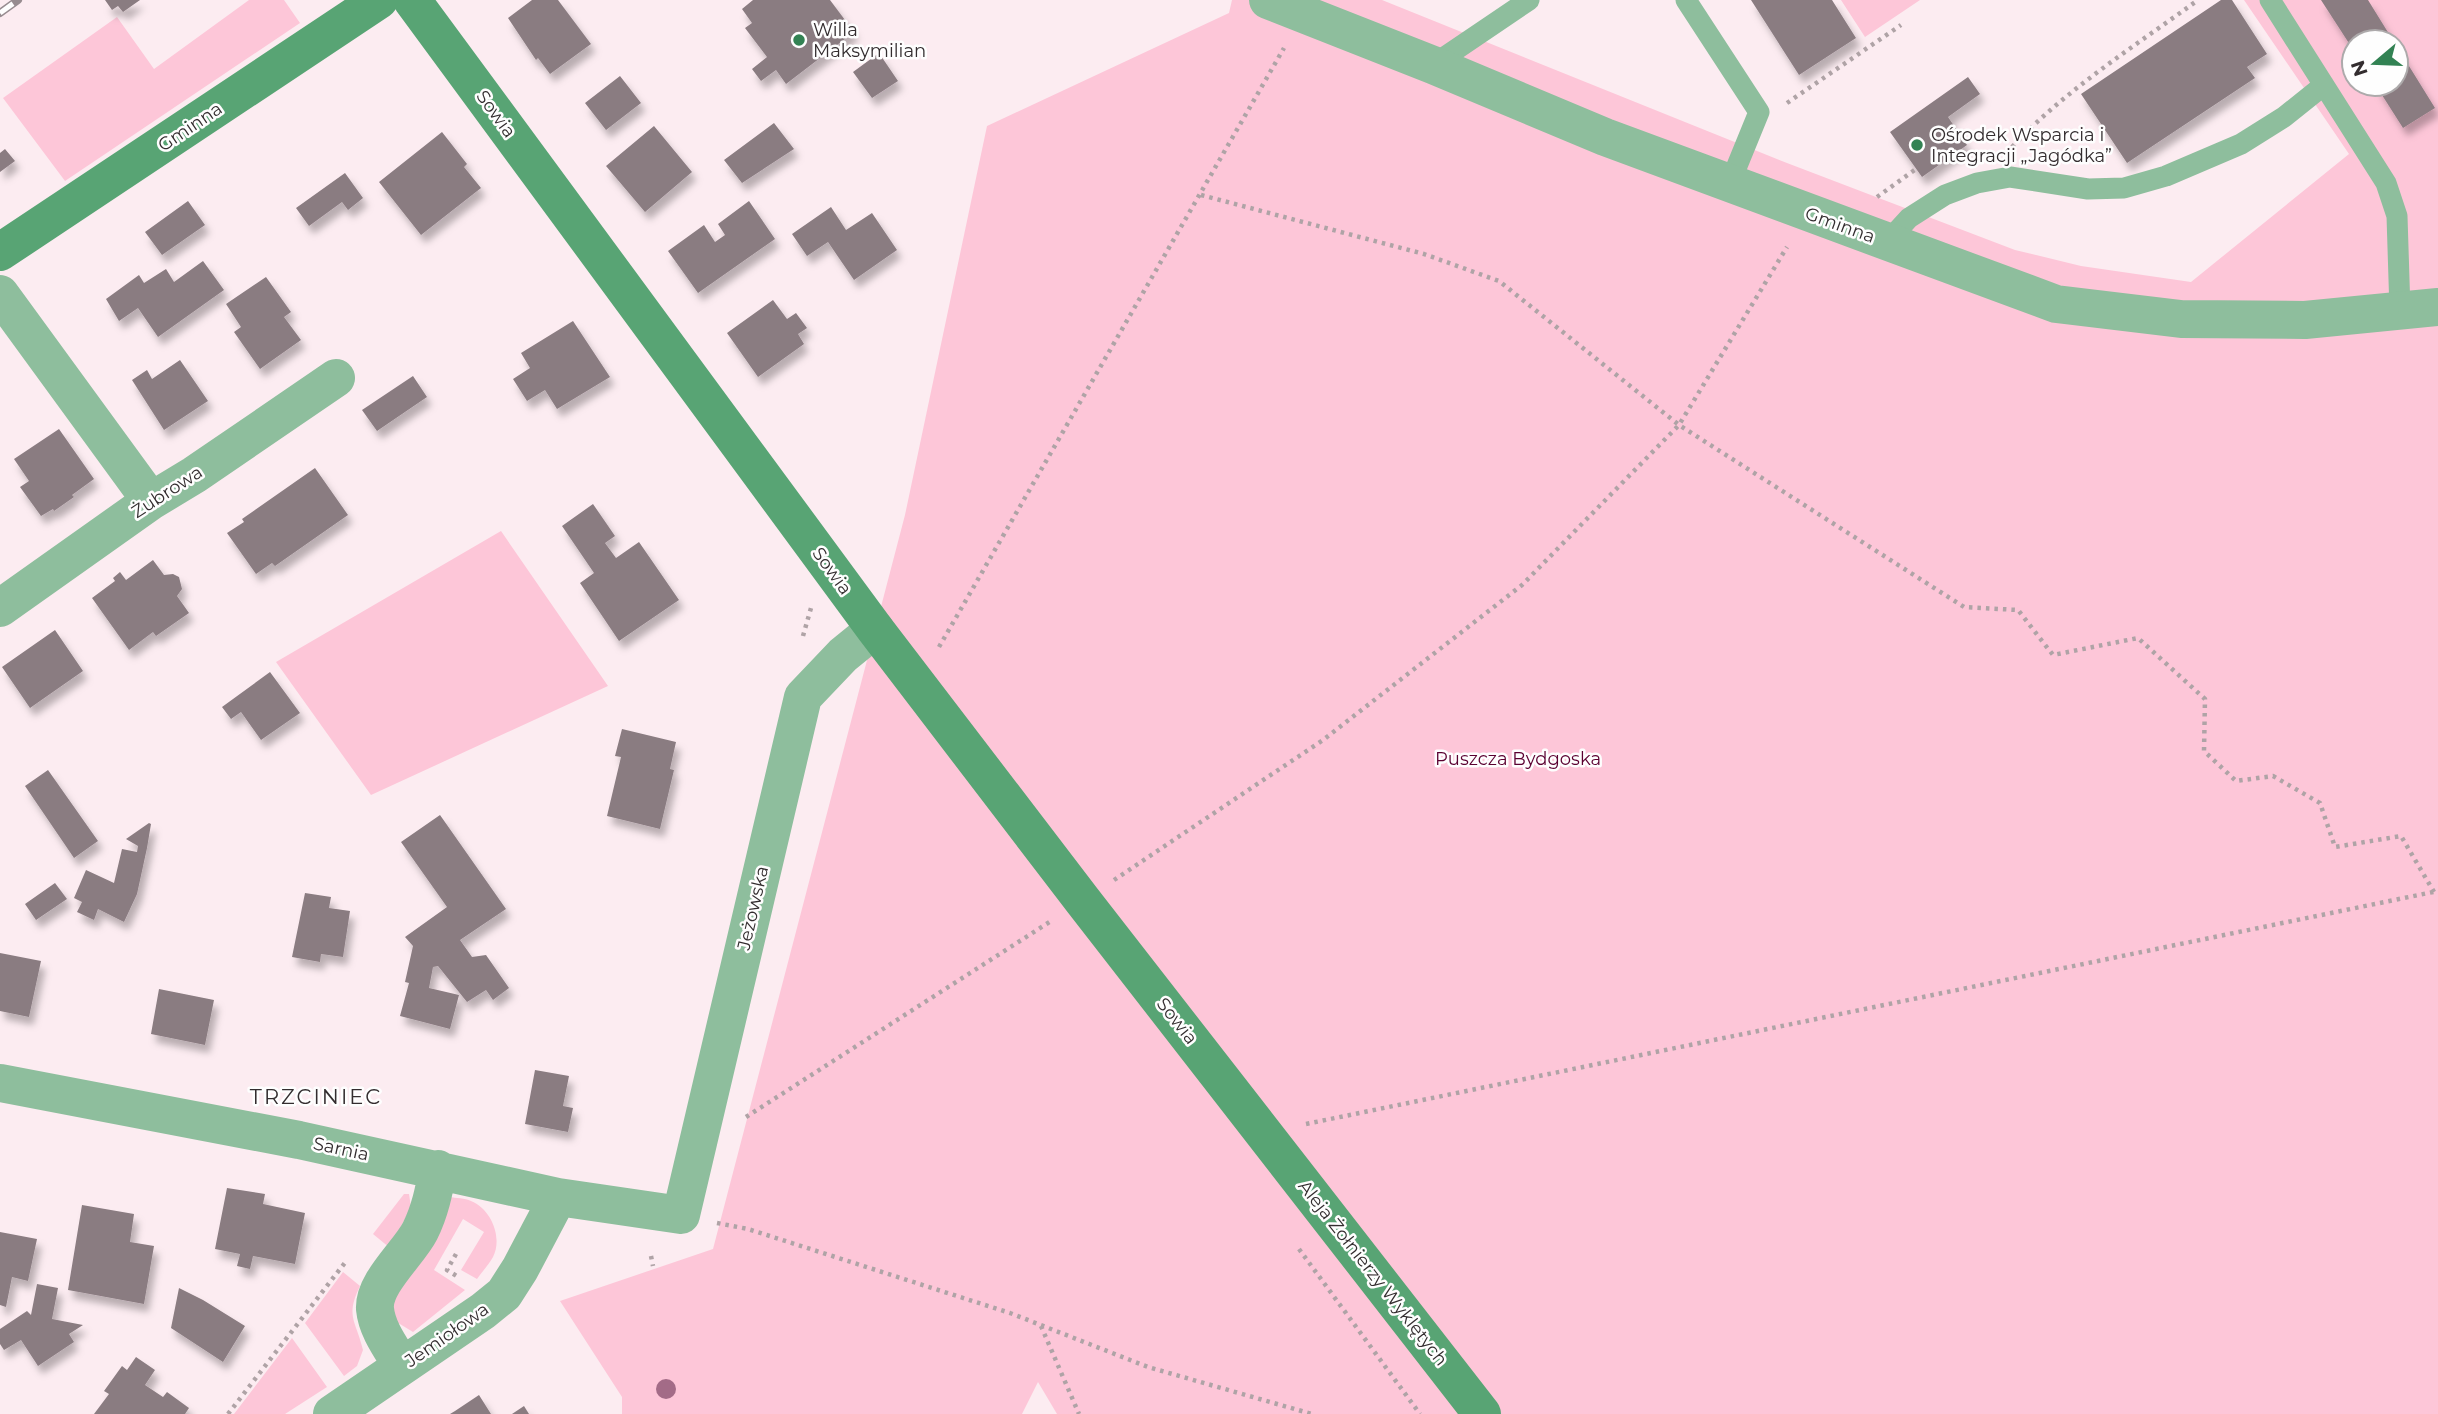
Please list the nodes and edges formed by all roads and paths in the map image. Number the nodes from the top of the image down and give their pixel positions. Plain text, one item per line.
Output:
1 (379, 0) edge
2 (412, 0) edge
3 (1529, 0) edge
4 (1686, 0) edge
5 (2198, 0) edge
6 (2270, 0) edge
7 (1278, 4) edge
8 (1901, 25) dead end
9 (1433, 65) junction
10 (2324, 85) junction
11 (1759, 112) junction
12 (1916, 169) dead end
13 (1730, 183) junction
14 (1977, 183) junction
15 (1201, 195) junction
16 (1874, 205) dead end
17 (1808, 213) junction
18 (1887, 242) junction
19 (0, 252) edge
20 (0, 293) edge
21 (2438, 307) edge
22 (2400, 311) junction
23 (337, 378) dead end
24 (1679, 425) junction
25 (151, 501) junction
26 (814, 597) dead end
27 (0, 608) edge
28 (875, 629) junction
29 (800, 647) dead end
30 (918, 684) junction
31 (2436, 891) edge
32 (1083, 901) junction
33 (0, 1083) edge
34 (1265, 1132) junction
35 (697, 1148) junction
36 (438, 1169) junction
37 (558, 1197) junction
38 (681, 1215) junction
39 (461, 1245) dead end
40 (352, 1253) dead end
41 (651, 1256) dead end
42 (653, 1266) dead end
43 (466, 1282) dead end
44 (1040, 1325) junction
45 (402, 1366) junction
46 (228, 1414) edge
47 (332, 1414) edge
48 (1079, 1414) edge
49 (1312, 1414) edge
50 (1482, 1414) edge

1 - 19 street, Gminna
2 - 28 street, Sowia
3 - 9 lane
4 - 11 lane
5 - 14 path
6 - 10 lane
7 - 9 street, Gminna
7 - 15 path
8 - 11 path
9 - 13 street, Gminna
10 - 14 lane
10 - 22 lane
11 - 13 lane
12 - 16 path
13 - 17 street, Gminna
14 - 18 lane
15 - 24 path
15 - 30 path
17 - 18 street, Gminna
17 - 24 path
18 - 22 street, Gminna
20 - 25 street
21 - 22 street, Gminna
23 - 25 street, Żubrowa
24 - 31 path
24 - 32 path
25 - 27 street, Żubrowa
26 - 29 path
28 - 30 street, Sowia
28 - 35 street, Jeżowska
30 - 32 street, Sowia
31 - 34 path
32 - 34 street, Sowia
32 - 35 path
33 - 36 street, Sarnia
34 - 50 street, Aleja Żołnierzy Wyklętych
35 - 38 street, Jeżowska
36 - 37 street, Sarnia
36 - 45 street
37 - 38 street, Sarnia
37 - 45 street, Jemiołowa
38 - 44 path
39 - 43 path
40 - 46 path
41 - 42 path
44 - 48 path
44 - 49 path
45 - 47 street, Jemiołowa

